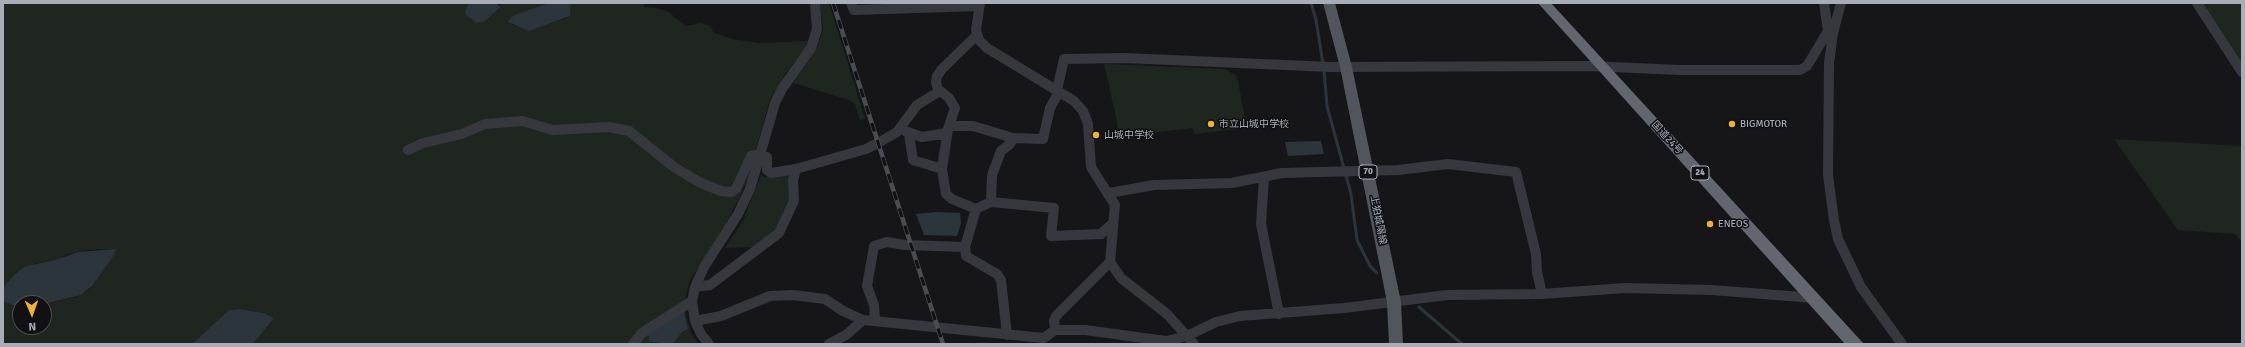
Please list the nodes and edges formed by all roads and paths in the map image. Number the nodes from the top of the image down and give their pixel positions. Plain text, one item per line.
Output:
1 (815, 3) edge
2 (851, 3) edge
3 (1329, 3) edge
4 (1544, 3) edge
5 (1824, 3) edge
6 (1841, 3) edge
7 (2197, 3) edge
8 (980, 5) edge
9 (1831, 32) junction
10 (977, 35) junction
11 (1346, 67) junction
12 (1603, 67) junction
13 (2242, 72) edge
14 (940, 91) junction
15 (1058, 91) junction
16 (900, 128) junction
17 (948, 129) junction
18 (909, 134) junction
19 (1013, 138) junction
20 (408, 150) dead end
21 (761, 154) junction
22 (796, 169) junction
23 (942, 169) junction
24 (1368, 171) junction
25 (1264, 177) junction
26 (1109, 193) junction
27 (991, 202) junction
28 (976, 210) junction
29 (1113, 223) junction
30 (964, 247) junction
31 (1110, 262) junction
32 (695, 287) junction
33 (1542, 294) junction
34 (1814, 298) junction
35 (692, 301) junction
36 (1394, 302) junction
37 (1279, 314) junction
38 (863, 320) junction
39 (875, 320) junction
40 (695, 321) junction
41 (1055, 330) junction
42 (1007, 335) junction
43 (1046, 341) edge
44 (1190, 341) edge
45 (633, 344) edge
46 (709, 344) edge
47 (829, 344) edge
48 (1396, 344) edge
49 (1855, 344) edge
50 (1902, 344) edge

1 - 21 street
2 - 8 street
3 - 11 main road, 上狛城陽線 / 70
4 - 12 highway, 国道24号 / 24
5 - 9 street
6 - 9 street
7 - 13 street
8 - 10 street
9 - 12 street
9 - 50 street
10 - 14 street
10 - 15 street
11 - 12 street
11 - 15 street
11 - 24 main road, 上狛城陽線 / 70
12 - 34 highway, 国道24号 / 24
14 - 16 street
14 - 17 street
15 - 19 street
15 - 26 street
16 - 18 street
16 - 22 street
17 - 18 street
17 - 19 street
17 - 23 street
18 - 23 street
19 - 27 street
20 - 21 street
21 - 22 street
21 - 32 street
22 - 32 street
23 - 28 street
24 - 25 street
24 - 33 street
24 - 36 main road, 上狛城陽線 / 70
25 - 26 street
25 - 37 street
26 - 29 street
27 - 28 street
27 - 29 street
28 - 30 street
29 - 31 street
30 - 39 street
30 - 42 street
31 - 41 street
31 - 44 street
32 - 35 street
33 - 34 street
33 - 36 street
34 - 49 highway, 国道24号 / 24
35 - 40 street
35 - 45 street
36 - 37 street
36 - 48 main road, 上狛城陽線 / 70
37 - 44 street
38 - 39 street
38 - 40 street
38 - 47 street
39 - 42 street
40 - 46 street
41 - 43 street
41 - 44 street
42 - 43 street

